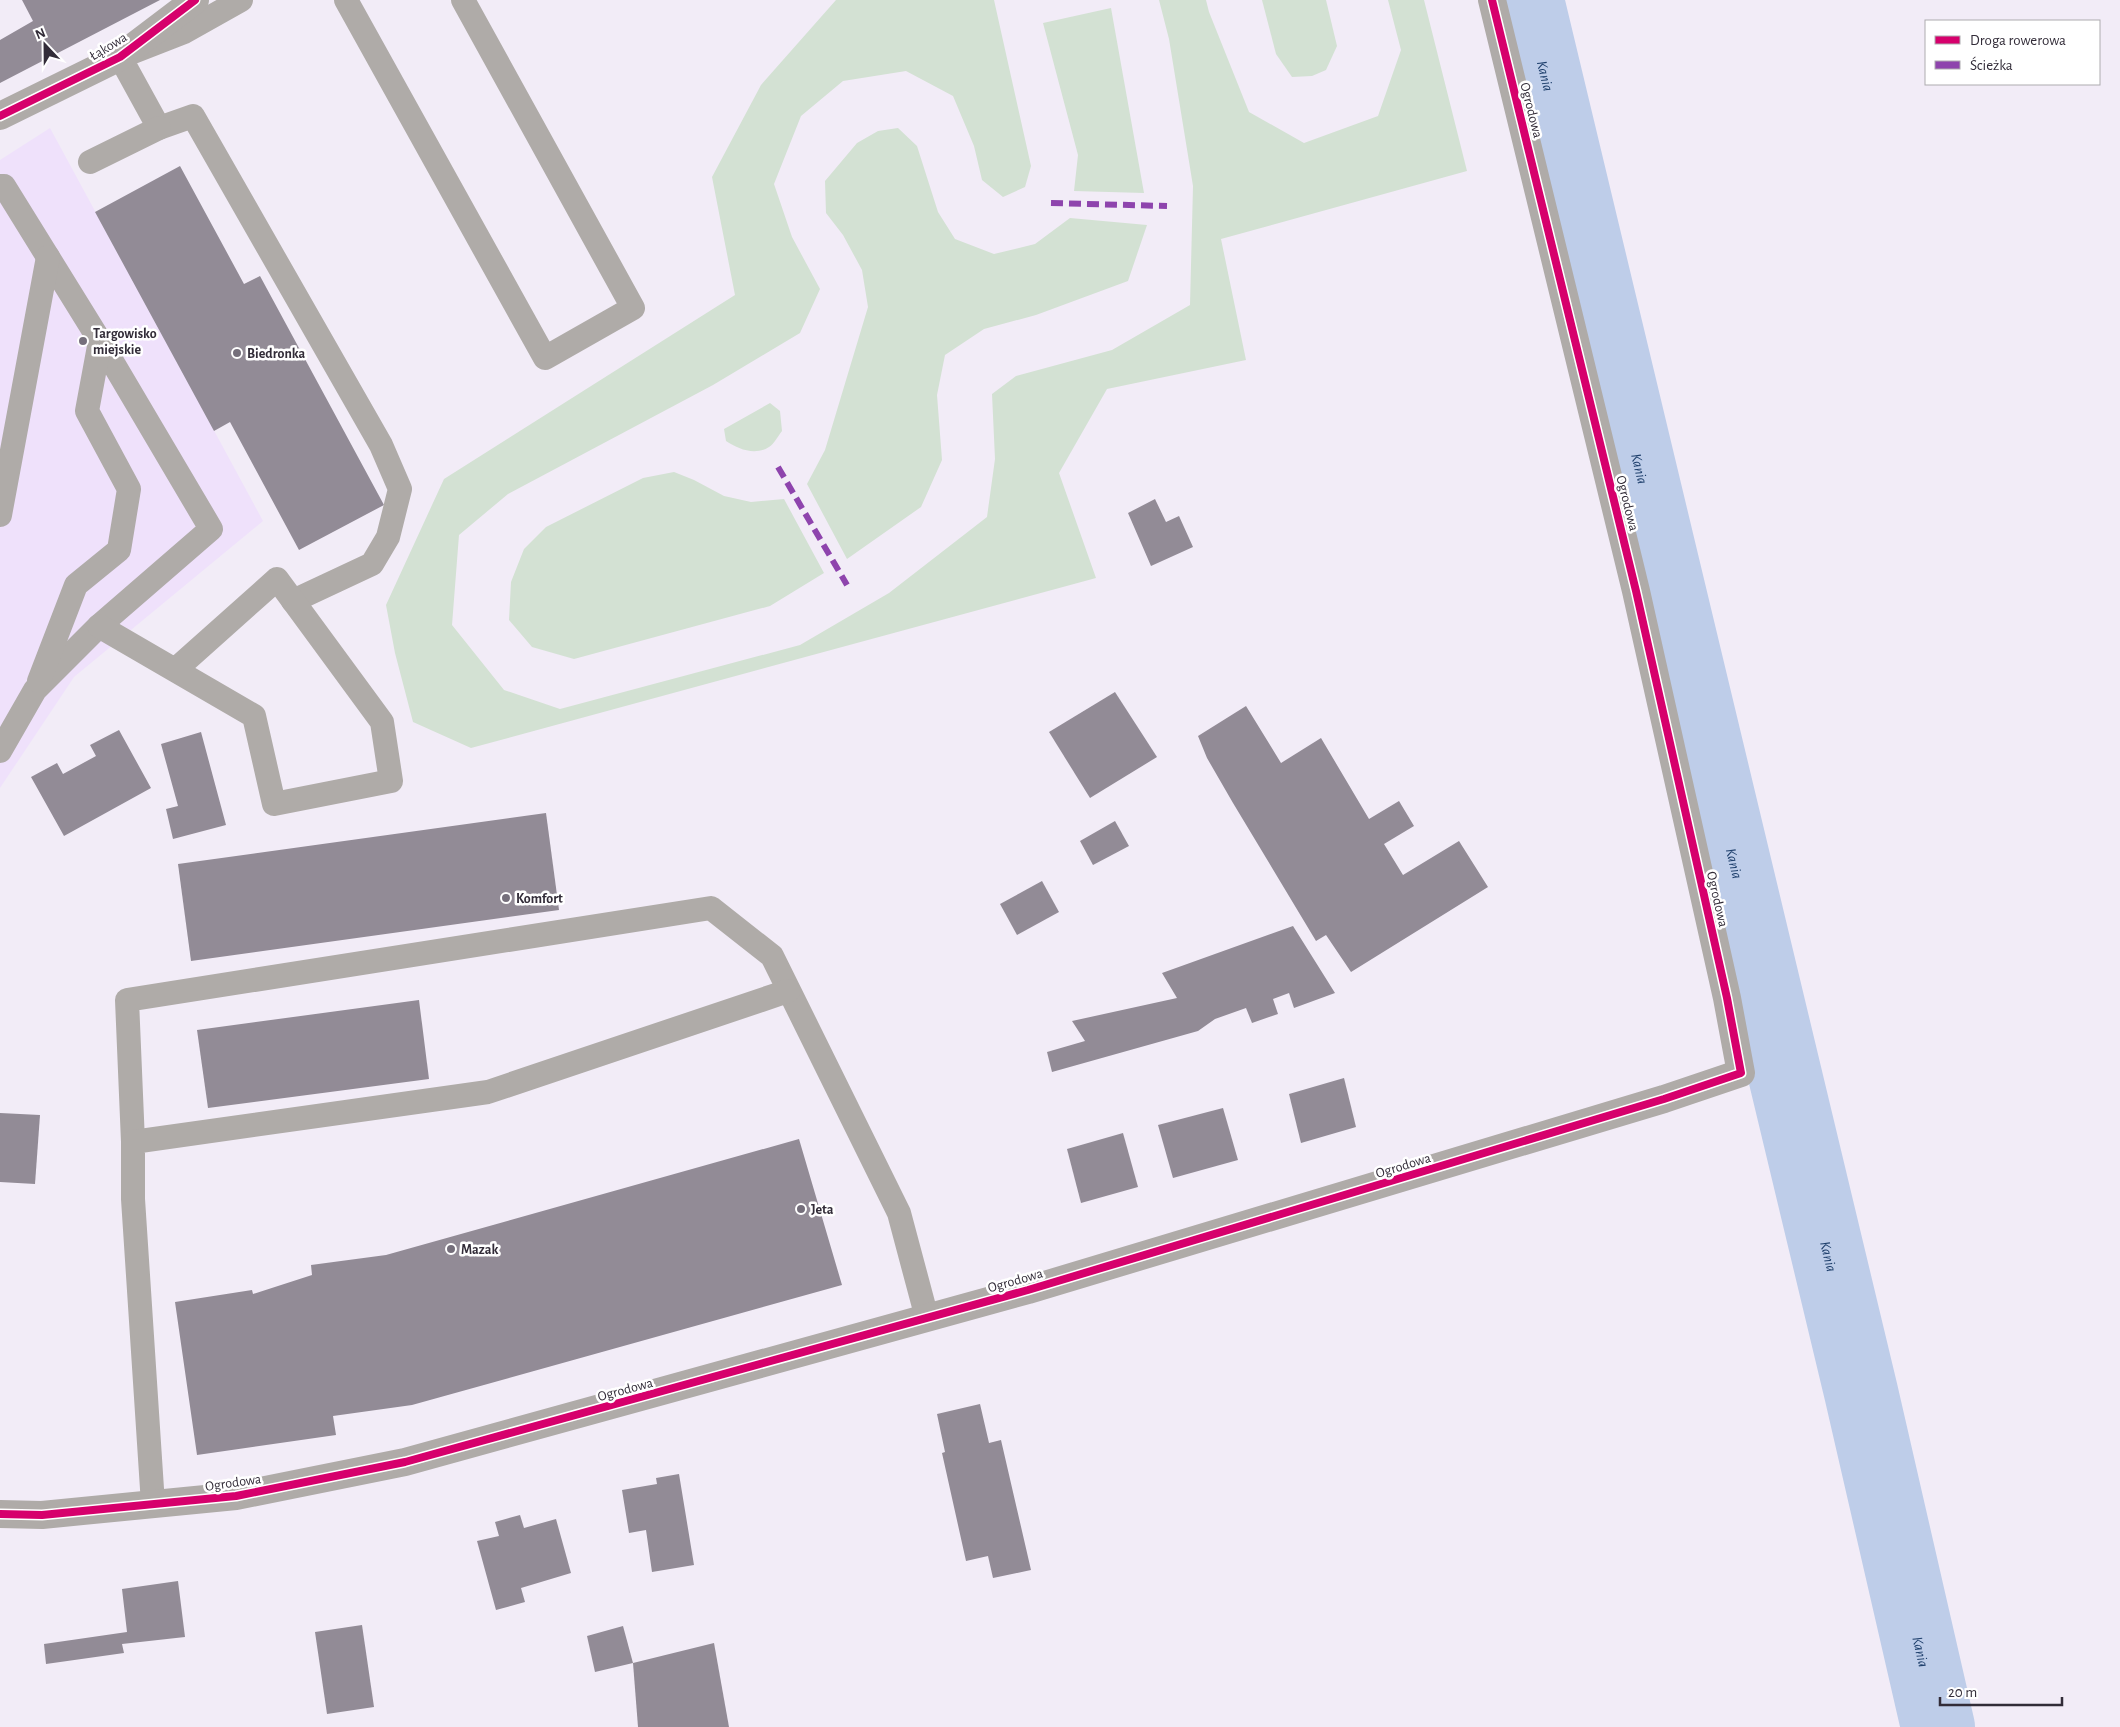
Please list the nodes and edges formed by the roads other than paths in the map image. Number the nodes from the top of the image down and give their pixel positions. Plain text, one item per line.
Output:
1 (195, 0) edge
2 (241, 0) edge
3 (346, 0) edge
4 (464, 0) edge
5 (1492, 0) edge
6 (120, 57) junction
7 (0, 116) edge
8 (159, 128) junction
9 (90, 162) dead end
10 (1, 189) edge
11 (48, 257) junction
12 (100, 341) junction
13 (0, 515) edge
14 (292, 601) junction
15 (99, 626) junction
16 (175, 670) junction
17 (35, 690) junction
18 (0, 751) edge
19 (788, 991) junction
20 (133, 1142) junction
21 (927, 1318) junction
22 (153, 1504) junction
23 (0, 1514) edge

1 - 6 street, Łąkowa
2 - 6 lane
3 - 4 lane
5 - 21 street, Ogrodowa
6 - 7 street, Łąkowa
6 - 8 lane
8 - 9 lane
8 - 14 lane
10 - 11 lane
11 - 12 lane
11 - 13 lane
12 - 15 lane
12 - 17 lane
14 - 16 lane
14 - 16 lane
15 - 16 lane
15 - 17 lane
17 - 18 lane
19 - 20 lane
19 - 20 lane
19 - 21 lane
20 - 22 lane
21 - 22 street, Ogrodowa
22 - 23 street, Ogrodowa

